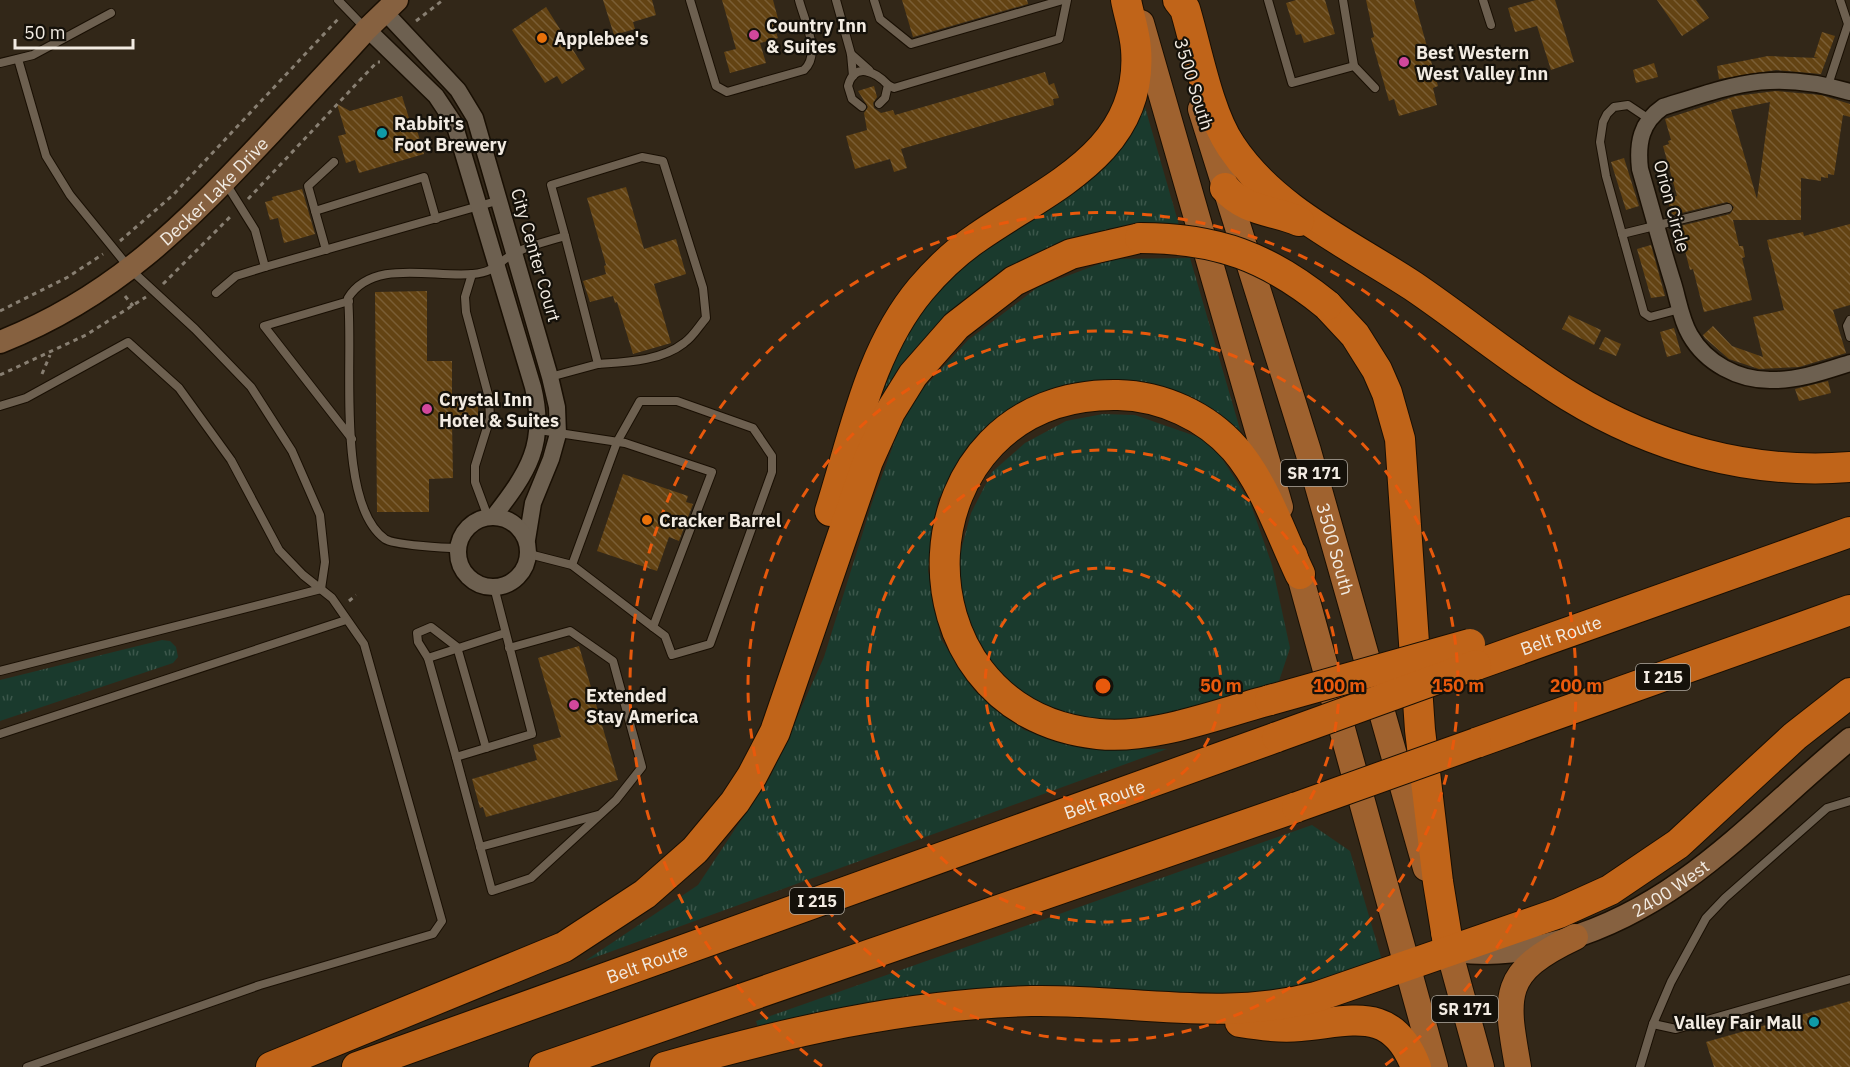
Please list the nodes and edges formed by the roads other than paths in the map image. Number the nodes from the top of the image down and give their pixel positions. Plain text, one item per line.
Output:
1 (338, 0) edge
2 (690, 0) edge
3 (799, 0) edge
4 (836, 0) edge
5 (874, 0) edge
6 (1065, 0) edge
7 (1126, 0) edge
8 (1134, 0) edge
9 (1168, 0) edge
10 (1178, 0) edge
11 (1268, 0) edge
12 (1343, 0) edge
13 (1483, 0) edge
14 (1840, 0) edge
15 (391, 6) edge
16 (111, 13) dead end
17 (1491, 25) dead end
18 (367, 29) junction
19 (851, 54) junction
20 (18, 59) junction
21 (0, 63) edge
22 (1354, 66) junction
23 (869, 70) junction
24 (853, 75) junction
25 (1828, 85) junction
26 (888, 86) junction
27 (1375, 88) dead end
28 (1850, 92) edge
29 (879, 104) dead end
30 (862, 107) dead end
31 (1649, 119) junction
32 (484, 144) junction
33 (464, 150) junction
34 (333, 162) dead end
35 (225, 182) junction
36 (1225, 188) junction
37 (500, 200) junction
38 (481, 206) junction
39 (1728, 208) dead end
40 (315, 211) junction
41 (436, 219) junction
42 (1656, 226) junction
43 (1622, 234) junction
44 (1332, 235) junction
45 (565, 236) junction
46 (326, 250) junction
47 (515, 252) junction
48 (266, 267) junction
49 (499, 267) junction
50 (131, 270) junction
51 (472, 274) junction
52 (216, 293) dead end
53 (349, 302) junction
54 (1680, 309) junction
55 (1850, 320) edge
56 (1850, 337) edge
57 (0, 342) edge
58 (1850, 363) edge
59 (598, 364) junction
60 (550, 377) junction
61 (0, 406) edge
62 (539, 430) junction
63 (558, 434) junction
64 (352, 439) junction
65 (617, 442) junction
66 (1850, 466) edge
67 (491, 516) junction
68 (1850, 532) edge
69 (528, 547) junction
70 (458, 548) junction
71 (572, 565) junction
72 (1300, 574) junction
73 (494, 587) junction
74 (321, 589) junction
75 (1850, 610) edge
76 (346, 620) junction
77 (653, 627) junction
78 (505, 633) junction
79 (457, 647) junction
80 (509, 648) junction
81 (1473, 655) junction
82 (428, 658) junction
83 (0, 671) edge
84 (1850, 693) edge
85 (0, 734) edge
86 (1850, 739) edge
87 (486, 748) junction
88 (456, 757) junction
89 (1850, 801) edge
90 (601, 814) junction
91 (480, 846) junction
92 (617, 914) junction
93 (1575, 937) junction
94 (1449, 950) junction
95 (1406, 965) junction
96 (1850, 979) edge
97 (1200, 1010) junction
98 (1653, 1024) junction
99 (1643, 1065) edge
100 (27, 1067) edge
101 (271, 1067) edge
102 (357, 1067) edge
103 (544, 1067) edge
104 (665, 1067) edge
105 (1416, 1067) edge
106 (1435, 1067) edge
107 (1481, 1067) edge
108 (1518, 1067) edge

1 - 18 lane
2 - 3 lane
4 - 19 lane
5 - 6 lane
6 - 26 lane
7 - 92 highway
8 - 72 main road, 3500 South / SR 171
9 - 36 main road, 3500 South / SR 171
10 - 44 highway
11 - 22 lane
12 - 22 lane
13 - 17 lane
14 - 25 lane
15 - 18 street, Decker Lake Drive
15 - 32 street, City Center Court
16 - 20 lane
18 - 33 street
18 - 35 street, Decker Lake Drive
19 - 23 lane
19 - 24 lane
20 - 21 lane
20 - 50 lane
22 - 27 lane
23 - 24 lane
23 - 26 lane
24 - 30 lane
25 - 28 street
25 - 31 street
26 - 29 lane
31 - 42 street, Orion Circle
31 - 43 lane
32 - 33 lane
32 - 37 street, City Center Court
33 - 38 street
34 - 40 lane
35 - 48 lane
35 - 50 street, Decker Lake Drive
36 - 44 highway
36 - 94 main road, 3500 South / SR 171
37 - 38 lane
37 - 47 street, City Center Court
38 - 41 lane
38 - 49 street
39 - 42 lane
40 - 41 lane
40 - 46 lane
41 - 46 lane
42 - 43 lane
42 - 54 street, Orion Circle
43 - 54 lane
44 - 66 highway
45 - 47 lane
45 - 59 lane
45 - 59 lane
46 - 48 lane
47 - 49 lane
47 - 60 street, City Center Court
48 - 52 lane
49 - 51 lane
49 - 62 street
50 - 57 street, Decker Lake Drive
50 - 74 lane
51 - 53 lane
51 - 67 lane
53 - 64 lane
53 - 64 lane
54 - 58 street, Orion Circle
55 - 56 lane
59 - 60 lane
60 - 63 street, City Center Court
61 - 74 lane
62 - 63 lane
62 - 67 street
63 - 65 lane
63 - 69 street, City Center Court
64 - 70 lane
65 - 71 lane
65 - 77 lane
65 - 77 lane
67 - 69 street
67 - 70 street
68 - 81 highway, Belt Route / I 215
69 - 71 lane
69 - 73 street, City Center Court
70 - 73 street
71 - 77 lane
72 - 81 highway, bridge
72 - 95 main road, 3500 South / SR 171
73 - 78 lane
74 - 76 lane
74 - 83 lane
75 - 103 highway, I 215, bridge
76 - 85 lane
76 - 100 lane
78 - 79 lane
78 - 80 lane
79 - 82 lane
79 - 82 lane
79 - 87 lane
80 - 87 lane
80 - 90 lane
81 - 102 highway, Belt Route / I 215, bridge
82 - 88 lane
84 - 94 highway
86 - 93 street, 2400 West
87 - 88 lane
88 - 91 lane
89 - 98 lane
90 - 91 lane
90 - 91 lane
92 - 94 highway, bridge
92 - 101 highway
93 - 94 street, 2400 West
93 - 108 main road
94 - 95 highway
94 - 107 main road, 3500 South / SR 171
95 - 97 highway
95 - 106 main road, 3500 South / SR 171
96 - 98 lane
97 - 104 highway
97 - 105 highway
98 - 99 lane

